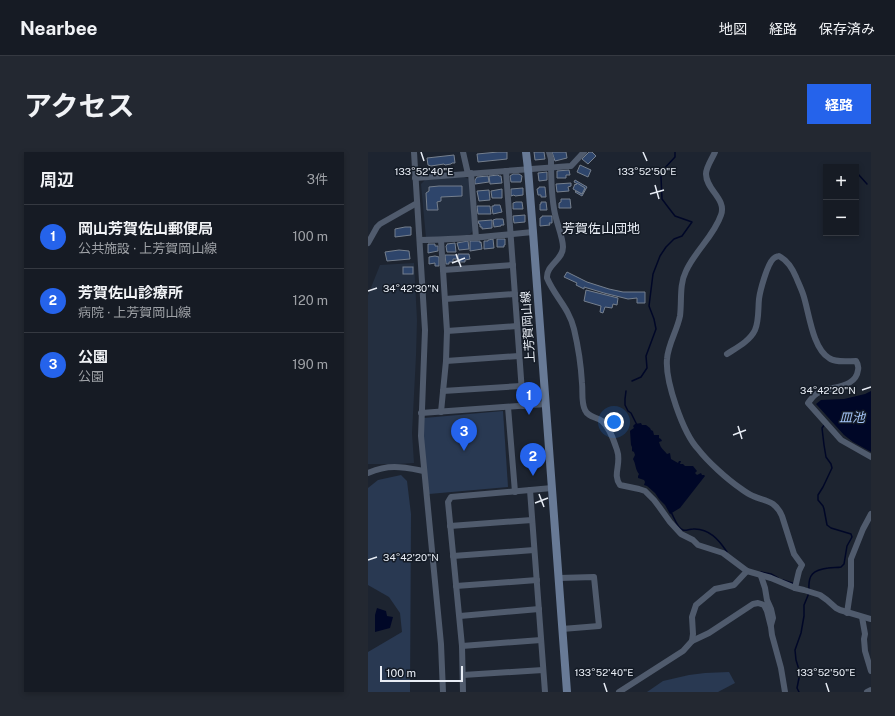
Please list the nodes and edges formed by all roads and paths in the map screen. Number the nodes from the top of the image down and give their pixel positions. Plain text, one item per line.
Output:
1 (414, 152) edge
2 (463, 152) edge
3 (526, 152) edge
4 (549, 152) edge
5 (584, 152) edge
6 (715, 152) edge
7 (551, 168) junction
8 (528, 169) junction
9 (506, 171) junction
10 (470, 173) junction
11 (415, 178) junction
12 (417, 203) junction
13 (533, 232) junction
14 (511, 235) junction
15 (476, 238) junction
16 (420, 240) junction
17 (441, 240) junction
18 (368, 243) edge
19 (513, 265) junction
20 (443, 270) junction
21 (515, 294) junction
22 (445, 299) junction
23 (517, 326) junction
24 (447, 331) junction
25 (727, 354) dead end
26 (519, 356) junction
27 (446, 361) junction
28 (522, 386) junction
29 (443, 391) junction
30 (546, 404) junction
31 (523, 406) junction
32 (508, 407) junction
33 (441, 412) junction
34 (421, 413) junction
35 (871, 457) edge
36 (424, 471) junction
37 (368, 473) edge
38 (552, 488) junction
39 (530, 490) junction
40 (515, 492) junction
41 (871, 514) edge
42 (532, 520) junction
43 (450, 526) junction
44 (534, 550) junction
45 (453, 556) junction
46 (747, 571) junction
47 (761, 576) junction
48 (559, 578) junction
49 (537, 580) junction
50 (456, 586) junction
51 (796, 586) junction
52 (539, 609) junction
53 (847, 613) junction
54 (460, 616) junction
55 (862, 617) junction
56 (871, 619) edge
57 (771, 627) junction
58 (562, 629) junction
59 (541, 640) junction
60 (692, 641) junction
61 (462, 646) junction
62 (543, 670) junction
63 (871, 671) edge
64 (463, 675) junction
65 (871, 690) edge
66 (442, 692) edge
67 (463, 692) edge
68 (545, 692) edge
69 (567, 692) edge
70 (619, 692) edge
71 (785, 692) edge
72 (867, 692) edge

1 - 11 street
2 - 10 street
3 - 8 main road, 上芳賀岡山線
4 - 7 street
5 - 7 street
6 - 51 street
7 - 8 street
7 - 46 street
8 - 9 street
8 - 13 main road, 上芳賀岡山線
9 - 10 street
9 - 14 street
10 - 11 street
10 - 15 street
11 - 12 street
12 - 16 street
12 - 18 street
13 - 14 street
13 - 30 main road, 上芳賀岡山線
14 - 15 street
14 - 19 street
15 - 17 street
16 - 17 street
16 - 34 street
17 - 20 street
19 - 20 street
19 - 21 street
20 - 22 street
21 - 22 street
21 - 23 street
22 - 24 street
23 - 24 street
23 - 26 street
24 - 27 street
25 - 35 street
26 - 27 street
26 - 28 street
27 - 29 street
28 - 29 street
28 - 31 street
29 - 33 street
30 - 31 street
30 - 38 main road, 上芳賀岡山線
31 - 32 street
32 - 33 street
32 - 40 street
33 - 34 street
34 - 36 street
36 - 37 street
36 - 66 street
38 - 39 street
38 - 48 main road, 上芳賀岡山線
39 - 40 street
39 - 42 street
40 - 43 street
41 - 53 street
42 - 43 street
42 - 44 street
43 - 45 street
44 - 45 street
44 - 49 street
45 - 50 street
46 - 47 street
46 - 60 street
47 - 51 street
47 - 57 street
48 - 58 main road, 上芳賀岡山線
48 - 58 street
49 - 50 street
49 - 52 street
50 - 54 street
51 - 53 street
52 - 54 street
52 - 59 street
53 - 55 street
54 - 61 street
55 - 56 street
55 - 63 street
57 - 60 street
57 - 71 street
58 - 69 main road, 上芳賀岡山線
59 - 61 street
59 - 62 street
60 - 70 street
61 - 64 street
62 - 64 street
62 - 68 street
64 - 67 street
65 - 72 street

